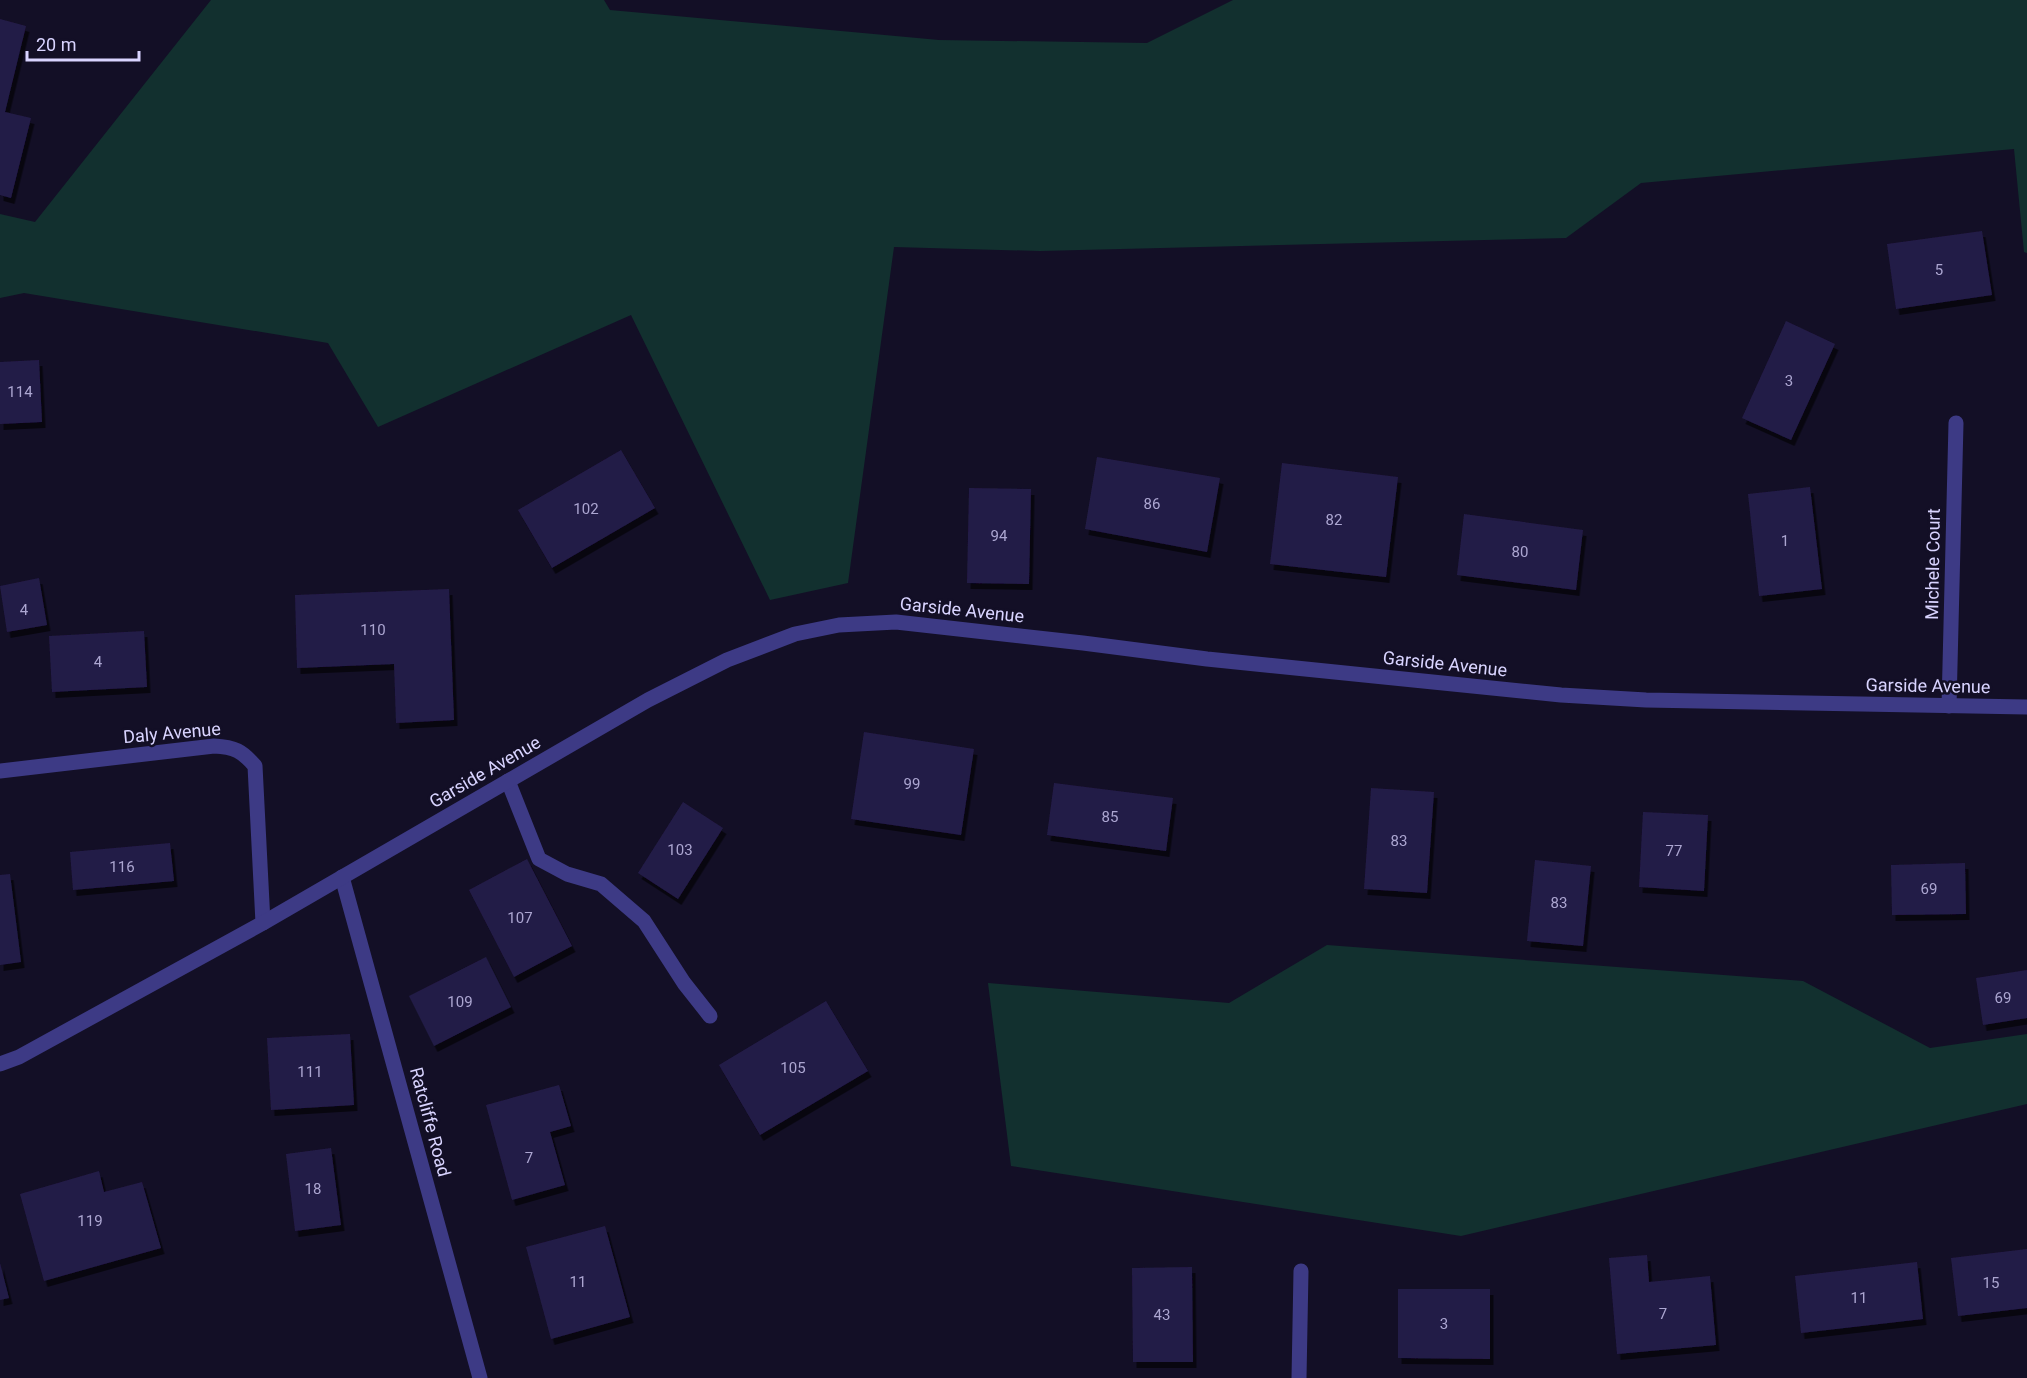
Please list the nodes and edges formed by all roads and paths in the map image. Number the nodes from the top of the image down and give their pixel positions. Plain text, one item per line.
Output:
1 (1956, 423) dead end
2 (1949, 706) junction
3 (2027, 707) edge
4 (0, 771) edge
5 (508, 781) junction
6 (342, 877) junction
7 (263, 923) junction
8 (710, 1016) dead end
9 (0, 1064) edge
10 (1301, 1271) dead end
11 (480, 1378) edge
12 (1299, 1378) edge

1 - 2 street, Michele Court
2 - 3 street, Garside Avenue
2 - 5 street, Garside Avenue
4 - 7 street, Daly Avenue
5 - 6 street, Garside Avenue
5 - 8 street
6 - 7 street, Garside Avenue
6 - 11 street, Ratcliffe Road
7 - 9 street, Garside Avenue
10 - 12 street

